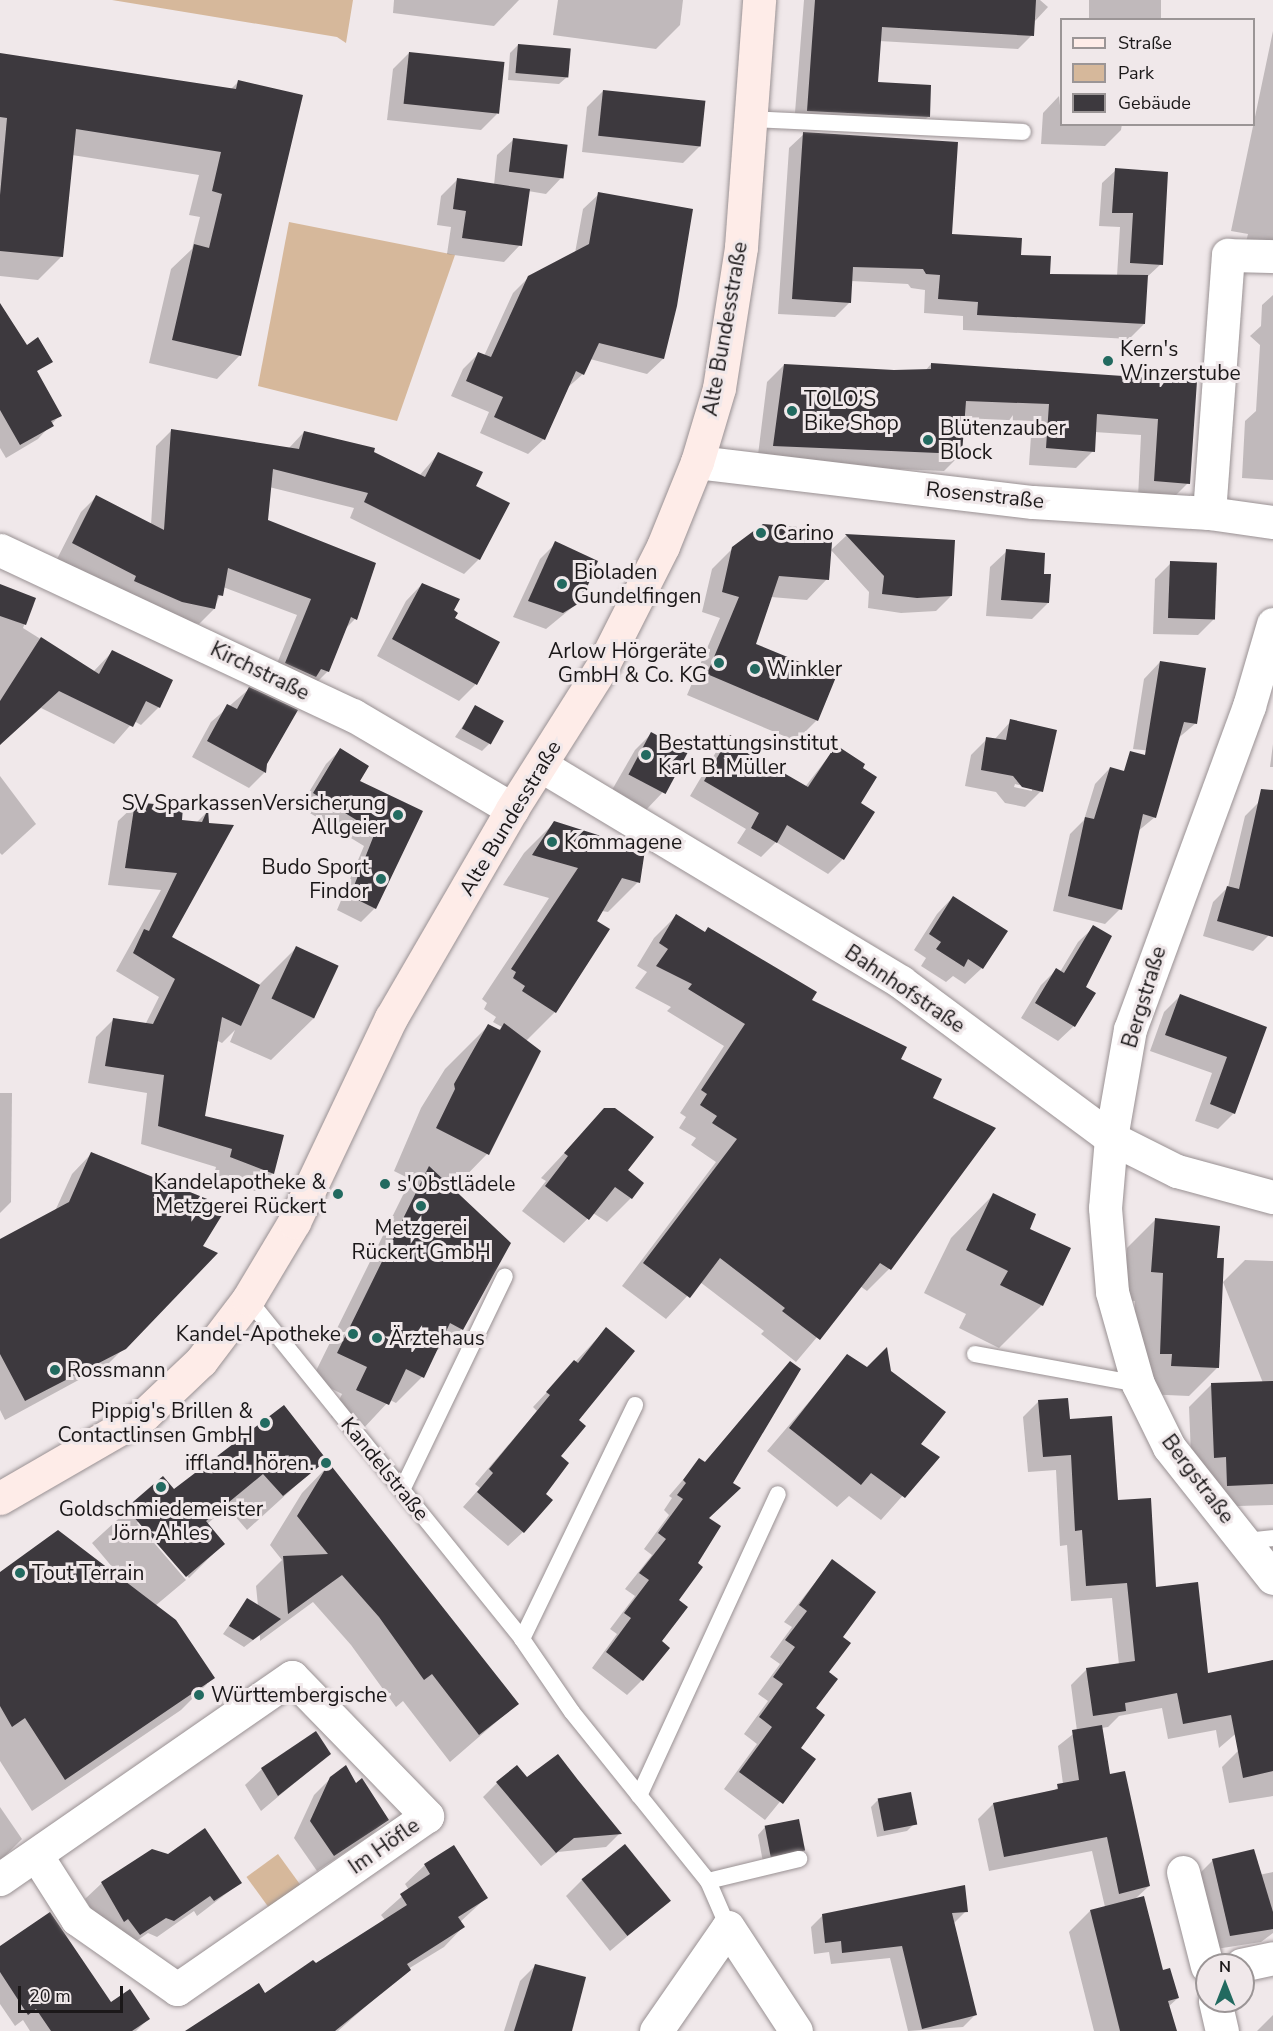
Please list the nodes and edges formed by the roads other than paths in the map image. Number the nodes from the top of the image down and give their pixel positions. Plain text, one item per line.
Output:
1 (759, 0) edge
2 (750, 120) junction
3 (1023, 132) dead end
4 (1273, 256) edge
5 (697, 462) junction
6 (1209, 513) junction
7 (1273, 522) edge
8 (0, 550) edge
9 (1273, 624) edge
10 (542, 766) junction
11 (512, 810) junction
12 (1111, 1138) junction
13 (1273, 1197) edge
14 (505, 1276) dead end
15 (248, 1299) junction
16 (975, 1354) dead end
17 (1138, 1384) junction
18 (635, 1405) dead end
19 (402, 1490) junction
20 (778, 1494) dead end
21 (0, 1498) edge
22 (1259, 1540) edge
23 (1273, 1578) edge
24 (522, 1639) junction
25 (639, 1796) junction
26 (36, 1855) junction
27 (799, 1859) dead end
28 (1183, 1872) dead end
29 (0, 1879) edge
30 (708, 1881) junction
31 (728, 1927) junction
32 (1204, 1953) edge
33 (1273, 1958) edge
34 (1255, 1962) edge
35 (1218, 2013) edge
36 (656, 2031) edge
37 (796, 2031) edge
38 (1222, 2031) edge

1 - 2 street, Alte Bundesstraße
2 - 3 lane
2 - 5 street, Alte Bundesstraße
4 - 6 street
5 - 6 street, Rosenstraße
5 - 10 street, Alte Bundesstraße
6 - 7 street, Rosenstraße
8 - 11 street, Kirchstraße
9 - 12 street, Bergstraße
10 - 11 street, Alte Bundesstraße
10 - 12 street, Bahnhofstraße
11 - 15 street, Alte Bundesstraße
12 - 13 street, Bahnhofstraße
12 - 17 street, Bergstraße
14 - 19 lane
15 - 19 lane, Kandelstraße
15 - 21 street, Alte Bundesstraße
16 - 17 lane
17 - 22 street, Bergstraße
18 - 24 lane
19 - 24 lane, Kandelstraße
20 - 25 lane
22 - 23 street, Bergstraße
24 - 25 lane, Kandelstraße
25 - 30 lane, Kandelstraße
26 - 26 street, Im Höfle
26 - 29 street, Im Höfle
27 - 30 lane
28 - 32 street
30 - 31 lane, Kandelstraße
31 - 36 street
31 - 37 street, Kandelstraße
33 - 34 street
35 - 38 street

